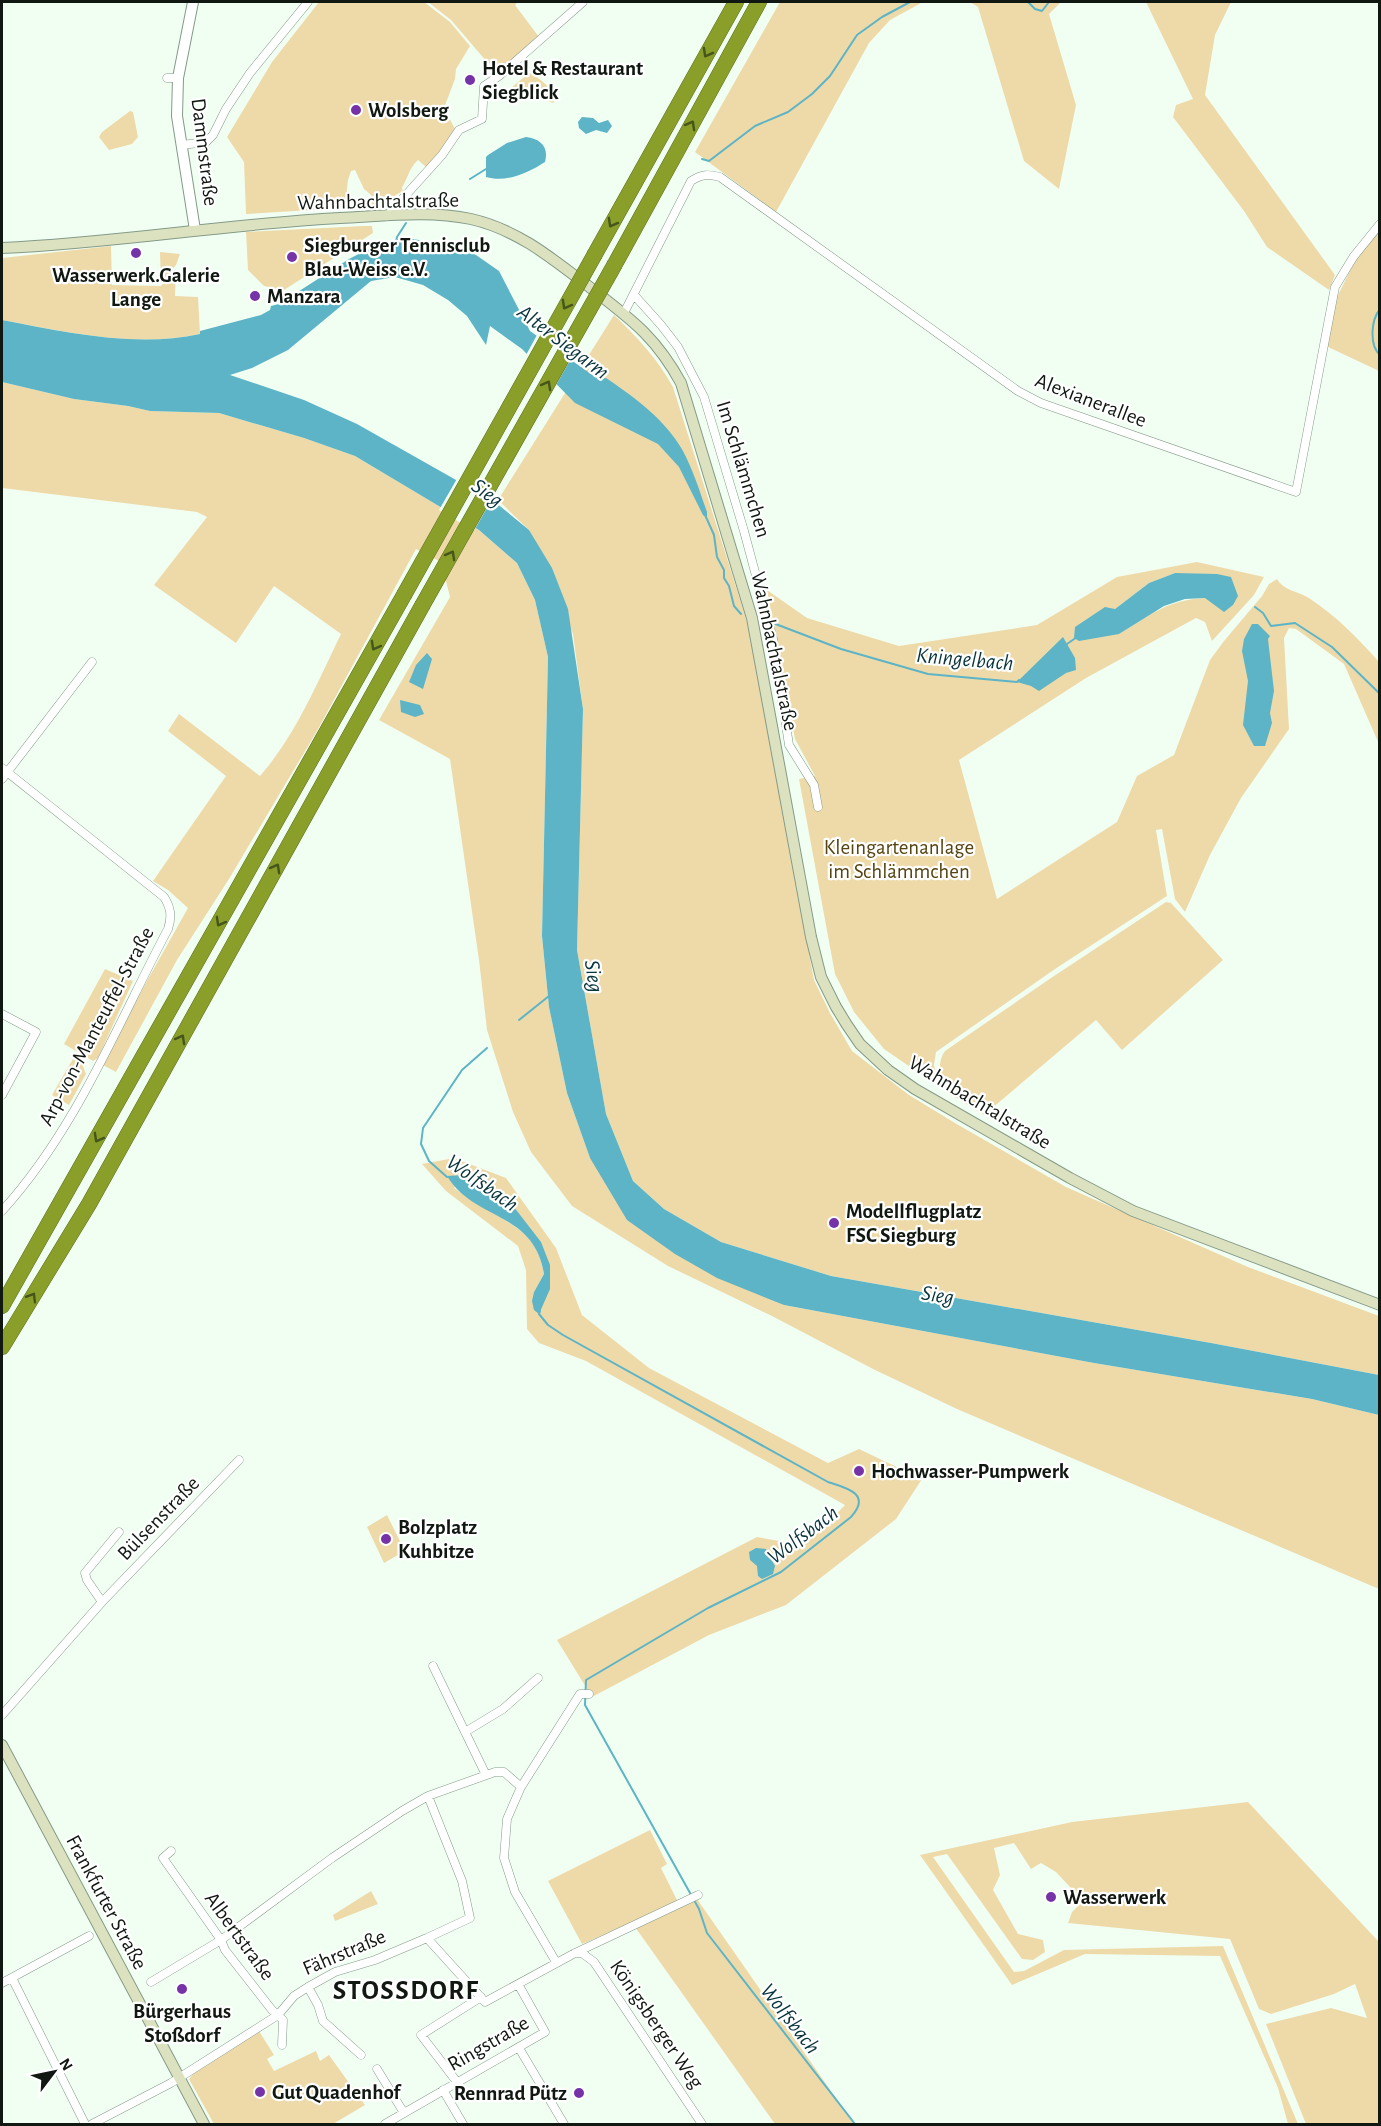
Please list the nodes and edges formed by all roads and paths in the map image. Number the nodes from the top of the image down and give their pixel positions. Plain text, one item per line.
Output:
1 (193, 2) edge
2 (308, 2) edge
3 (583, 2) edge
4 (736, 2) edge
5 (759, 2) edge
6 (182, 146) junction
7 (387, 216) junction
8 (1380, 224) edge
9 (195, 230) junction
10 (2, 248) edge
11 (635, 296) junction
12 (624, 314) junction
13 (92, 662) dead end
14 (4, 770) edge
15 (2, 779) edge
16 (818, 807) dead end
17 (2, 1014) edge
18 (2, 1095) edge
19 (2, 1211) edge
20 (1380, 1305) edge
21 (2, 1306) edge
22 (2, 1347) edge
23 (239, 1460) dead end
24 (119, 1532) dead end
25 (102, 1602) junction
26 (433, 1666) dead end
27 (538, 1678) dead end
28 (589, 1694) dead end
29 (2, 1715) edge
30 (465, 1732) junction
31 (2, 1745) edge
32 (486, 1775) junction
33 (521, 1787) junction
34 (428, 1796) junction
35 (171, 1851) dead end
36 (698, 1895) dead end
37 (88, 1936) dead end
38 (427, 1938) junction
39 (221, 1941) junction
40 (575, 1953) junction
41 (556, 1962) junction
42 (12, 1978) junction
43 (151, 1982) dead end
44 (2, 1983) edge
45 (518, 1984) junction
46 (308, 1987) junction
47 (481, 1997) junction
48 (278, 2015) junction
49 (282, 2045) dead end
50 (519, 2048) junction
51 (361, 2055) dead end
52 (377, 2069) dead end
53 (179, 2077) junction
54 (457, 2082) junction
55 (443, 2090) junction
56 (404, 2113) junction
57 (85, 2124) edge
58 (92, 2124) edge
59 (204, 2124) edge
60 (385, 2124) edge
61 (463, 2124) edge
62 (564, 2124) edge
63 (702, 2124) edge

1 - 6 street, Dammstraße
2 - 6 street
3 - 7 street
4 -> 21 highway, bridge
22 -> 5 highway, bridge
6 - 9 street, Dammstraße
7 - 9 main road, Wahnbachtalstraße
7 - 12 main road, Wahnbachtalstraße
8 - 11 street, Alexianerallee
9 - 10 main road, Wahnbachtalstraße
11 - 12 street, Alexianerallee
11 - 16 street, Im Schlämmchen
12 - 20 main road, Wahnbachtalstraße
13 - 14 street
14 - 15 street
14 - 19 street, Arp-von-Manteuffel-Straße
17 - 18 street
23 - 25 street, Bülsenstraße
24 - 25 street, Bülsenstraße
25 - 29 street, Bülsenstraße
26 - 30 street
27 - 30 street
28 - 33 street
30 - 32 street
31 - 53 main road, Frankfurter Straße
32 - 33 street
32 - 34 street
33 - 41 street
34 - 38 street, Fährstraße
34 - 39 street
35 - 39 street, Albertstraße
36 - 40 street, Königsberger Weg
37 - 42 street
38 - 46 street, Fährstraße
38 - 47 street
39 - 43 street
39 - 48 street, Albertstraße
40 - 41 street, Königsberger Weg
40 - 63 street, Königsberger Weg
41 - 45 street, Ringstraße
42 - 44 street
42 - 57 street
45 - 47 street
45 - 50 street, Ringstraße
46 - 48 street, Fährstraße
46 - 51 street
47 - 54 street
48 - 49 street
48 - 53 street, Fährstraße
50 - 54 street, Ringstraße
50 - 62 street
52 - 56 street
53 - 58 street, Fährstraße
53 - 59 main road, Frankfurter Straße
54 - 55 street, Ringstraße
55 - 56 street, Ringstraße
55 - 61 street
56 - 60 street, Ringstraße

